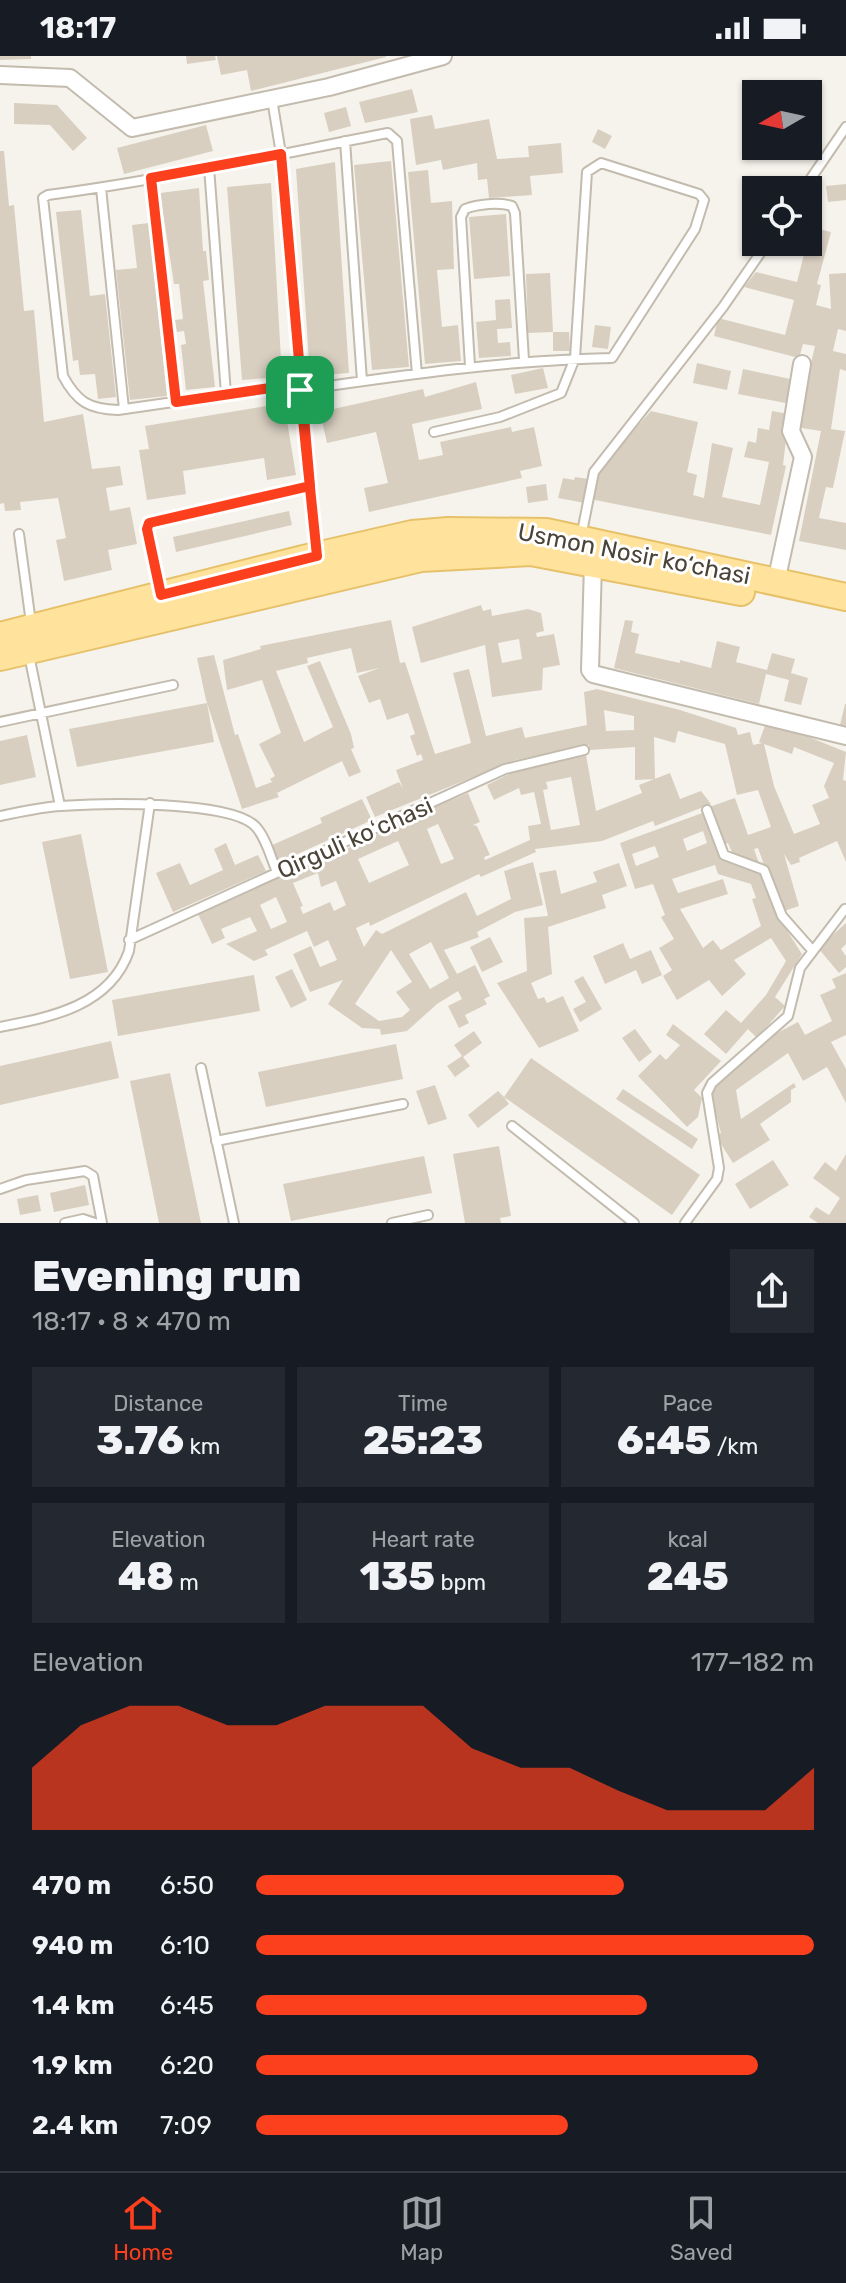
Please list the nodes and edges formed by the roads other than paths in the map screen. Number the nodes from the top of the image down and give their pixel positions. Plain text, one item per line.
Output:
1 (443, 56) edge
2 (0, 75) edge
3 (272, 99) junction
4 (846, 127) edge
5 (345, 141) junction
6 (281, 154) junction
7 (209, 167) junction
8 (813, 176) edge
9 (151, 178) junction
10 (101, 188) junction
11 (758, 256) edge
12 (575, 358) junction
13 (524, 360) junction
14 (802, 364) dead end
15 (470, 366) junction
16 (417, 374) junction
17 (362, 381) junction
18 (300, 390) junction
19 (226, 394) junction
20 (176, 402) junction
21 (124, 409) junction
22 (434, 432) dead end
23 (310, 486) junction
24 (19, 534) dead end
25 (580, 540) junction
26 (317, 556) junction
27 (593, 564) junction
28 (776, 582) junction
29 (161, 595) junction
30 (846, 597) edge
31 (846, 615) edge
32 (0, 636) edge
33 (30, 639) junction
34 (0, 657) edge
35 (173, 685) dead end
36 (41, 713) junction
37 (0, 722) edge
38 (846, 736) edge
39 (584, 750) dead end
40 (150, 803) junction
41 (60, 806) junction
42 (707, 810) dead end
43 (0, 816) edge
44 (277, 872) junction
45 (845, 909) edge
46 (129, 940) junction
47 (812, 950) junction
48 (0, 1027) edge
49 (201, 1068) dead end
50 (403, 1104) dead end
51 (512, 1126) dead end
52 (216, 1141) junction
53 (0, 1189) edge
54 (428, 1215) dead end
55 (65, 1223) edge
56 (95, 1223) edge
57 (102, 1223) edge
58 (234, 1223) edge
59 (392, 1223) edge
60 (634, 1223) edge
61 (685, 1223) edge

1 - 3 street
2 - 3 street
3 - 6 lane
4 - 8 lane
5 - 6 lane
5 - 16 lane
5 - 17 lane
6 - 7 lane
6 - 18 lane
7 - 9 lane
7 - 19 lane
9 - 10 lane
9 - 20 lane
10 - 21 lane
10 - 21 lane
11 - 25 lane
12 - 12 lane
12 - 13 lane
12 - 22 lane
13 - 15 lane
13 - 15 lane
14 - 28 street
15 - 16 lane
16 - 17 lane
17 - 18 lane
18 - 19 lane
18 - 23 lane
19 - 20 lane
20 - 21 lane
23 - 26 lane
23 - 29 lane
24 - 33 lane
25 - 26 main road, Usmon Nosir ko‘chasi
25 - 28 main road, Usmon Nosir ko‘chasi
26 - 29 main road, Usmon Nosir ko‘chasi
27 - 31 main road, Usmon Nosir ko‘chasi
27 - 33 main road, Usmon Nosir ko‘chasi
27 - 38 street
28 - 30 main road, Usmon Nosir ko‘chasi
29 - 33 main road, Usmon Nosir ko‘chasi
32 - 33 main road, Usmon Nosir ko‘chasi
33 - 34 main road, Usmon Nosir ko‘chasi
33 - 36 lane
35 - 36 lane
36 - 37 lane
36 - 41 lane
39 - 44 lane, Qirguli koʻchasi
40 - 41 lane
40 - 44 lane
40 - 46 lane
41 - 43 lane
42 - 47 lane
44 - 46 lane, Qirguli koʻchasi
45 - 47 lane
46 - 48 lane
47 - 61 lane
49 - 52 lane
50 - 52 lane
51 - 60 lane
52 - 58 lane
53 - 57 lane
54 - 59 lane
55 - 56 lane

